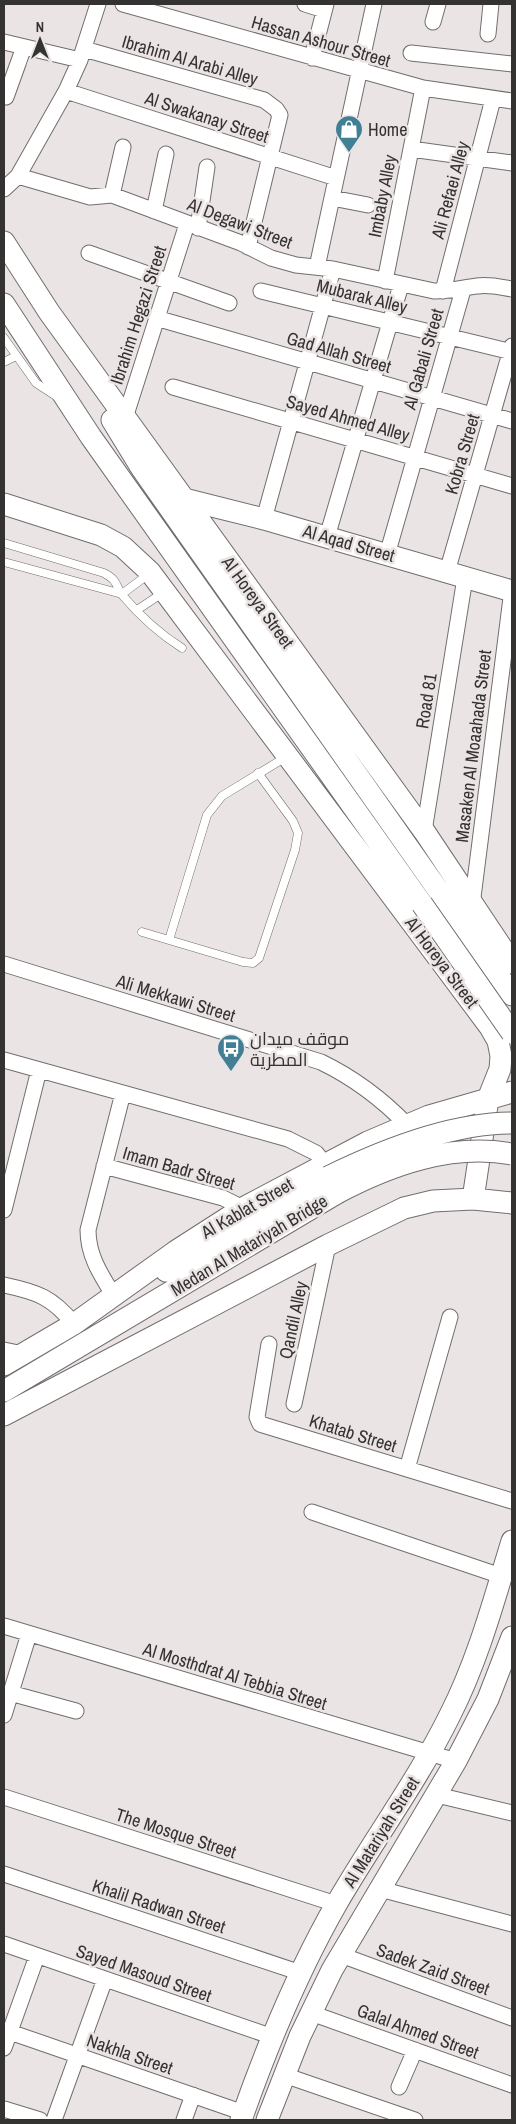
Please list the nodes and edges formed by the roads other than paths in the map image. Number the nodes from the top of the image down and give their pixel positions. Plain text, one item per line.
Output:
1 (98, 4) edge
2 (122, 4) edge
3 (305, 4) edge
4 (374, 4) edge
5 (438, 4) edge
6 (491, 4) edge
7 (325, 7) edge
8 (433, 22) dead end
9 (488, 34) dead end
10 (4, 42) edge
11 (24, 47) junction
12 (412, 53) dead end
13 (82, 55) junction
14 (312, 58) junction
15 (512, 64) edge
16 (360, 72) junction
17 (423, 88) junction
18 (66, 91) junction
19 (6, 97) dead end
20 (493, 99) junction
21 (512, 101) edge
22 (123, 147) dead end
23 (411, 149) junction
24 (166, 154) dead end
25 (270, 156) junction
26 (477, 158) junction
27 (512, 162) edge
28 (207, 167) dead end
29 (18, 176) junction
30 (336, 178) junction
31 (4, 189) edge
32 (112, 195) junction
33 (332, 198) junction
34 (368, 205) dead end
35 (154, 211) junction
36 (192, 226) junction
37 (4, 242) edge
38 (248, 247) junction
39 (89, 253) dead end
40 (317, 267) junction
41 (333, 269) junction
42 (385, 281) junction
43 (168, 282) junction
44 (400, 285) junction
45 (512, 286) edge
46 (463, 290) junction
47 (261, 291) dead end
48 (443, 291) junction
49 (4, 304) edge
50 (229, 304) dead end
51 (323, 306) junction
52 (49, 312) junction
53 (156, 318) junction
54 (390, 322) junction
55 (450, 337) junction
56 (4, 338) edge
57 (512, 350) edge
58 (10, 352) edge
59 (4, 362) edge
60 (307, 362) junction
61 (372, 381) junction
62 (173, 387) dead end
63 (432, 398) junction
64 (66, 400) junction
65 (492, 415) junction
66 (125, 418) junction
67 (291, 421) junction
68 (512, 421) edge
69 (356, 440) junction
70 (415, 457) junction
71 (475, 475) junction
72 (512, 486) edge
73 (184, 499) junction
74 (4, 504) edge
75 (264, 519) junction
76 (327, 537) junction
77 (4, 542) edge
78 (387, 555) junction
79 (4, 562) edge
80 (150, 572) junction
81 (456, 575) junction
82 (165, 591) junction
83 (512, 591) edge
84 (122, 594) junction
85 (137, 610) junction
86 (182, 648) dead end
87 (288, 756) junction
88 (258, 773) junction
89 (424, 831) junction
90 (472, 905) junction
91 (142, 932) dead end
92 (169, 940) junction
93 (512, 963) edge
94 (4, 964) edge
95 (512, 995) edge
96 (490, 1027) junction
97 (512, 1032) edge
98 (4, 1060) edge
99 (39, 1070) junction
100 (512, 1092) edge
101 (123, 1093) junction
102 (488, 1099) junction
103 (512, 1123) edge
104 (407, 1125) junction
105 (512, 1154) edge
106 (104, 1166) junction
107 (330, 1178) junction
108 (474, 1198) junction
109 (512, 1203) edge
110 (242, 1208) junction
111 (4, 1210) edge
112 (328, 1245) junction
113 (4, 1285) edge
114 (122, 1290) junction
115 (450, 1317) dead end
116 (74, 1324) junction
117 (269, 1344) dead end
118 (14, 1352) edge
119 (4, 1365) edge
120 (4, 1391) edge
121 (294, 1404) dead end
122 (4, 1415) edge
123 (407, 1469) junction
124 (512, 1502) edge
125 (312, 1512) dead end
126 (512, 1541) edge
127 (501, 1576) junction
128 (4, 1626) edge
129 (28, 1634) junction
130 (512, 1638) edge
131 (506, 1669) edge
132 (6, 1702) edge
133 (76, 1711) dead end
134 (430, 1754) junction
135 (456, 1762) junction
136 (437, 1795) junction
137 (4, 1797) edge
138 (512, 1813) edge
139 (4, 1874) edge
140 (380, 1889) junction
141 (336, 1904) junction
142 (512, 1924) edge
143 (4, 1944) edge
144 (341, 1955) junction
145 (37, 1956) junction
146 (302, 1973) junction
147 (105, 1979) junction
148 (311, 2013) junction
149 (512, 2018) edge
150 (7, 2031) edge
151 (273, 2037) junction
152 (4, 2048) edge
153 (415, 2050) junction
154 (78, 2055) junction
155 (284, 2075) junction
156 (512, 2085) edge
157 (399, 2088) dead end
158 (193, 2095) junction
159 (4, 2108) edge
160 (243, 2117) edge
161 (394, 2117) edge
162 (40, 2120) edge
163 (54, 2120) edge
164 (184, 2120) edge
165 (267, 2120) edge
166 (415, 2120) edge

1 - 13 street
2 - 14 street, Hassan Ashour Street
3 - 7 street
4 - 16 street
5 - 8 street
6 - 9 street
7 - 14 street
10 - 11 street, Ibrahim Al Arabi Alley
11 - 13 street, Ibrahim Al Arabi Alley
11 - 19 street
12 - 15 street
13 - 18 street
13 - 25 street, Ibrahim Al Arabi Alley
14 - 16 street, Hassan Ashour Street
16 - 17 street, Hassan Ashour Street
16 - 30 street
17 - 20 street, Hassan Ashour Street
17 - 23 street, Imbaby Alley
18 - 25 street, Al Swakanay Street
18 - 29 street
20 - 21 street, Hassan Ashour Street
20 - 26 street, Ali Refaei Alley
22 - 32 street
23 - 26 street
23 - 42 street, Imbaby Alley
24 - 35 street
25 - 30 street, Al Swakanay Street
25 - 38 street
26 - 27 street
26 - 48 street, Ali Refaei Alley
28 - 36 street, Ibrahim Hegazi Street
29 - 31 street
29 - 32 street, Al Degawi Street
30 - 33 street
32 - 35 street, Al Degawi Street
33 - 34 street
33 - 40 street
35 - 36 street, Al Degawi Street
36 - 38 street, Al Degawi Street
36 - 43 street, Ibrahim Hegazi Street
37 - 52 main road, Al Horeya Street
38 - 40 street, Al Degawi Street
39 - 43 street
40 - 41 street, Al Degawi Street
41 - 42 street, Al Degawi Street
41 - 51 street
42 - 44 street, Al Degawi Street
43 - 50 street
43 - 53 street, Ibrahim Hegazi Street
44 - 48 street, Al Degawi Street
44 - 54 street
45 - 46 street, Al Degawi Street
46 - 48 street, Al Degawi Street
46 - 55 street, Al Gabali Street
47 - 51 street, Mubarak Alley
49 - 64 main road
51 - 54 street, Mubarak Alley
51 - 60 street
52 - 66 main road, Al Horeya Street
52 - 95 main road
53 - 60 street, Gad Allah Street
53 - 66 street, Ibrahim Hegazi Street
54 - 55 street, Mubarak Alley
54 - 61 street
55 - 57 street, Mubarak Alley
55 - 63 street, Al Gabali Street
56 - 58 lane
57 - 65 street, Kobra Street
58 - 59 lane
58 - 64 lane
60 - 61 street, Gad Allah Street
60 - 67 street
61 - 63 street, Gad Allah Street
61 - 69 street
62 - 67 street, Sayed Ahmed Alley
63 - 65 street, Gad Allah Street
63 - 70 street, Al Gabali Street
64 - 97 main road, bridge
65 - 68 street, Gad Allah Street
65 - 71 street, Kobra Street
66 - 73 main road, Al Horeya Street
67 - 69 street, Sayed Ahmed Alley
67 - 75 street
69 - 70 street, Sayed Ahmed Alley
69 - 76 street
70 - 71 street, Sayed Ahmed Alley
70 - 78 street, Al Gabali Street
71 - 72 street, Sayed Ahmed Alley
71 - 81 street, Kobra Street
73 - 75 main road, Al Aqad Street
73 - 89 main road, Al Horeya Street
74 - 80 main road, Al Horeya Street
75 - 76 main road, Al Aqad Street
76 - 78 main road, Al Aqad Street
77 - 84 lane
78 - 81 main road, Al Aqad Street
79 - 84 lane
80 - 82 main road, Al Horeya Street
80 - 84 lane
81 - 83 main road, Al Aqad Street
81 - 89 street, Road 81
82 - 85 lane
82 - 87 main road, Al Horeya Street
83 - 90 street, Masaken Al Moaahada Street
84 - 85 lane
85 - 86 lane
87 - 88 lane
87 - 96 main road, Al Horeya Street
88 - 92 lane
88 - 92 lane
89 - 90 main road, Al Horeya Street
90 - 93 main road, Al Horeya Street
91 - 92 lane
94 - 104 street, Ali Mekkawi Street
96 - 97 main road
96 - 102 main road, Al Horeya Street
98 - 99 street
99 - 101 street
99 - 111 street
100 - 102 main road, Al Kablat Street
101 - 106 street
101 - 107 street
102 - 104 main road, Al Kablat Street
102 - 108 main road, Al Horeya Street
103 - 107 main road, Medan Al Matariyah Bridge, bridge
104 - 107 main road, Al Kablat Street
105 - 107 main road, Medan Al Matariyah Bridge, bridge
106 - 110 street, Imam Badr Street
106 - 114 street
107 - 110 main road, Al Kablat Street
107 - 114 main road, Medan Al Matariyah Bridge
107 - 120 main road, Medan Al Matariyah Bridge
108 - 109 main road
108 - 112 main road
110 - 114 main road, Al Kablat Street
112 - 121 street, Qandil Alley
112 - 122 main road
113 - 116 street
114 - 116 main road, Al Kablat Street
115 - 123 street
116 - 118 main road, Al Kablat Street
117 - 123 street, Khatab Street
118 - 119 main road, Al Kablat Street
123 - 124 street, Khatab Street
125 - 127 street
126 - 127 main road, Al Matariyah Street
127 - 134 main road, Al Matariyah Street
128 - 129 street, Al Mosthdrat Al Tebbia Street
129 - 132 street
129 - 134 street, Al Mosthdrat Al Tebbia Street
130 - 131 main road, Al Matariyah Street
131 - 135 main road, Al Matariyah Street
132 - 133 street
134 - 135 street, Al Mosthdrat Al Tebbia Street
134 - 141 main road, Al Matariyah Street
135 - 136 main road, Al Matariyah Street
136 - 138 street
136 - 140 main road, Al Matariyah Street
137 - 141 street, The Mosque Street
139 - 146 street, Khalil Radwan Street
140 - 142 street
140 - 144 main road, Al Matariyah Street
141 - 146 main road, Al Matariyah Street
143 - 145 street, Sayed Masoud Street
144 - 148 main road, Al Matariyah Street
144 - 149 street, Sadek Zaid Street
145 - 147 street, Sayed Masoud Street
145 - 150 street
146 - 151 main road, Al Matariyah Street
147 - 151 street, Sayed Masoud Street
147 - 154 street
148 - 153 street, Galal Ahmed Street
148 - 155 main road, Al Matariyah Street
150 - 152 street
150 - 154 street, Nakhla Street
151 - 160 main road, Al Matariyah Street
153 - 156 street, Galal Ahmed Street
153 - 157 street
154 - 158 street, Nakhla Street
154 - 163 street
155 - 161 street
155 - 165 main road, Al Matariyah Street
158 - 160 street, Nakhla Street
158 - 164 street
159 - 162 street
161 - 166 street

